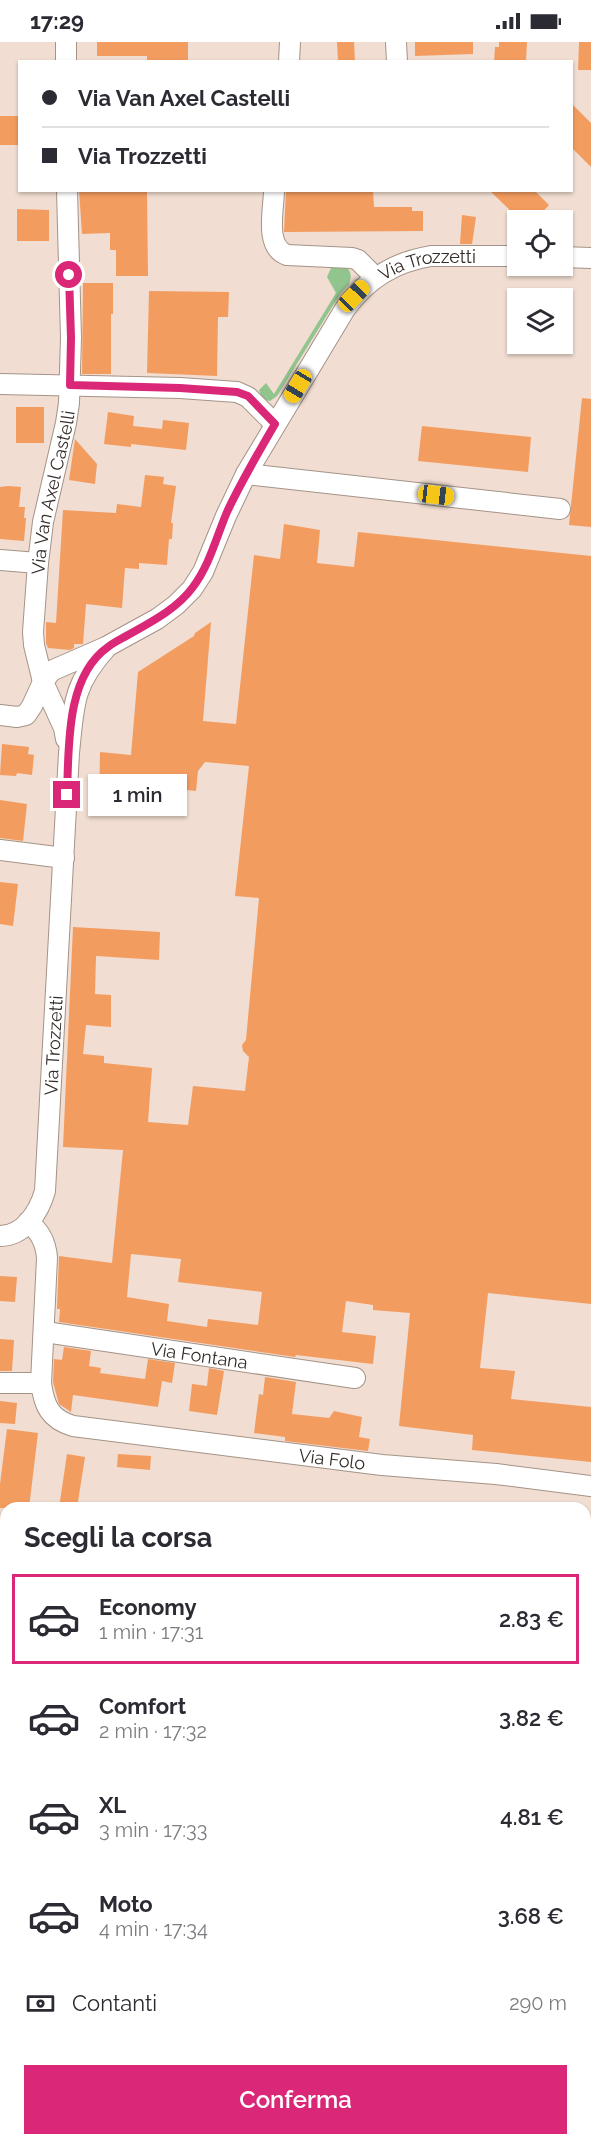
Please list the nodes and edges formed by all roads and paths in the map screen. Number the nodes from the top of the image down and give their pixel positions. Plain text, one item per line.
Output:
1 (66, 42) edge
2 (290, 42) edge
3 (396, 42) edge
4 (66, 60) edge
5 (288, 60) edge
6 (397, 60) edge
7 (67, 192) edge
8 (274, 192) edge
9 (507, 256) edge
10 (573, 257) edge
11 (591, 258) edge
12 (375, 277) junction
13 (0, 384) edge
14 (70, 385) junction
15 (275, 424) junction
16 (246, 474) junction
17 (560, 509) dead end
18 (0, 560) edge
19 (38, 563) junction
20 (106, 647) junction
21 (43, 682) junction
22 (0, 715) edge
23 (69, 753) junction
24 (0, 850) edge
25 (64, 858) junction
26 (28, 1222) junction
27 (0, 1236) edge
28 (45, 1332) junction
29 (355, 1378) dead end
30 (0, 1383) edge
31 (41, 1383) junction
32 (591, 1486) edge

1 - 4 street
2 - 5 street
3 - 6 street
7 - 14 street, Via Van Axel Castelli
8 - 12 street
9 - 12 street, Via Trozzetti
10 - 11 street
12 - 15 street, Via Trozzetti
13 - 14 street
14 - 15 street
14 - 19 street, Via Van Axel Castelli
15 - 16 street, Via Trozzetti
16 - 17 street
16 - 20 street, Via Trozzetti
18 - 19 street
19 - 21 street, Via Van Axel Castelli
20 - 21 street, Via Trozzetti
20 - 23 street, Via Trozzetti
21 - 22 street
21 - 23 street, Via Van Axel Castelli
23 - 25 street, Via Trozzetti
24 - 25 street
25 - 26 street, Via Trozzetti
26 - 27 street
26 - 28 street
28 - 29 street, Via Fontana
28 - 31 street
30 - 31 street
31 - 32 street, Via Folo

